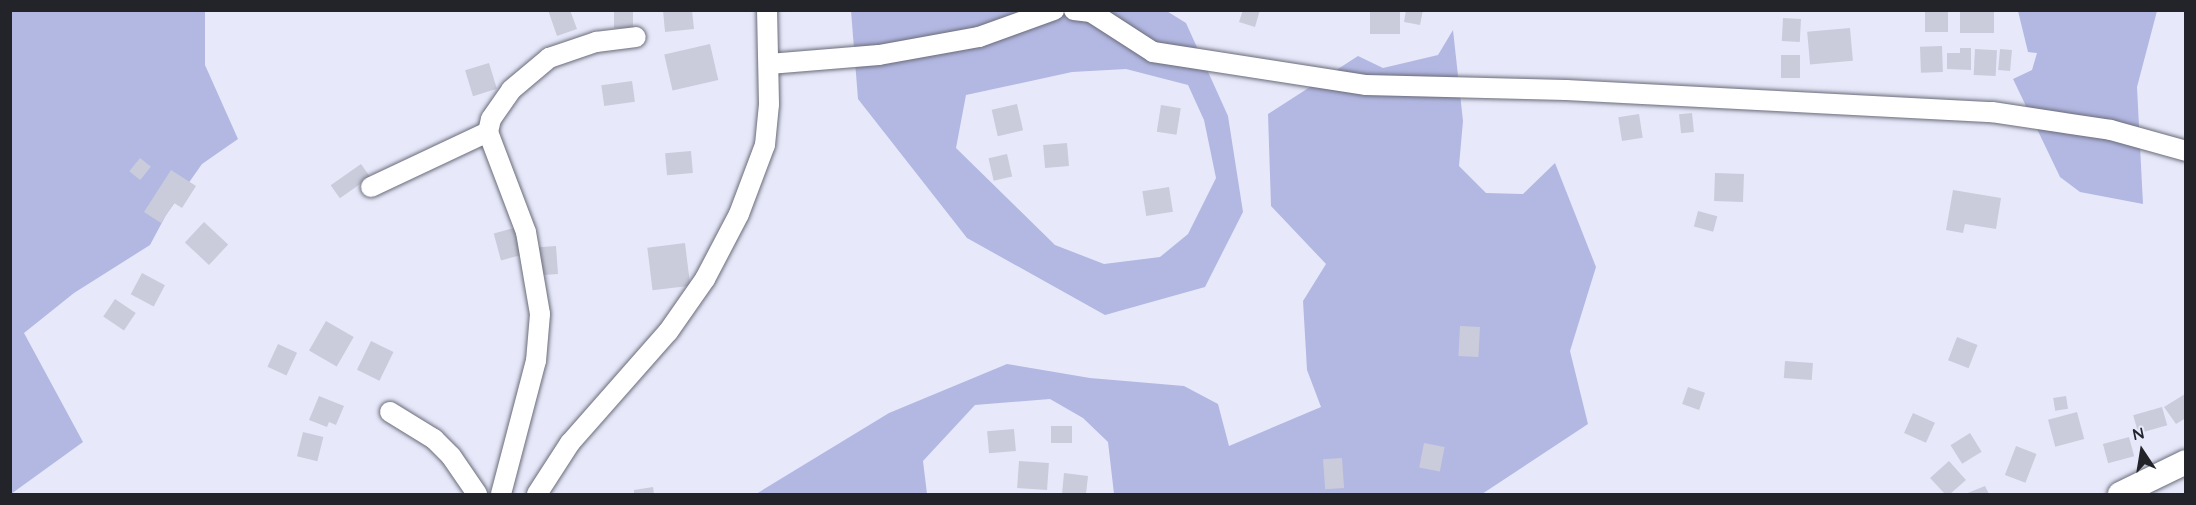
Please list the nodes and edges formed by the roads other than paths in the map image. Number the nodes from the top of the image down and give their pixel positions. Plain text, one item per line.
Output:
1 (767, 10) edge
2 (1054, 10) edge
3 (1074, 10) edge
4 (636, 37) dead end
5 (769, 64) junction
6 (488, 132) junction
7 (2186, 151) edge
8 (371, 187) dead end
9 (390, 412) dead end
10 (2186, 462) edge
11 (477, 495) edge
12 (501, 495) edge
13 (537, 495) edge
14 (2120, 495) edge

1 - 5 street
2 - 5 street
3 - 7 street
4 - 6 street
5 - 13 street
6 - 8 street
6 - 12 street
9 - 11 street
10 - 14 main road

